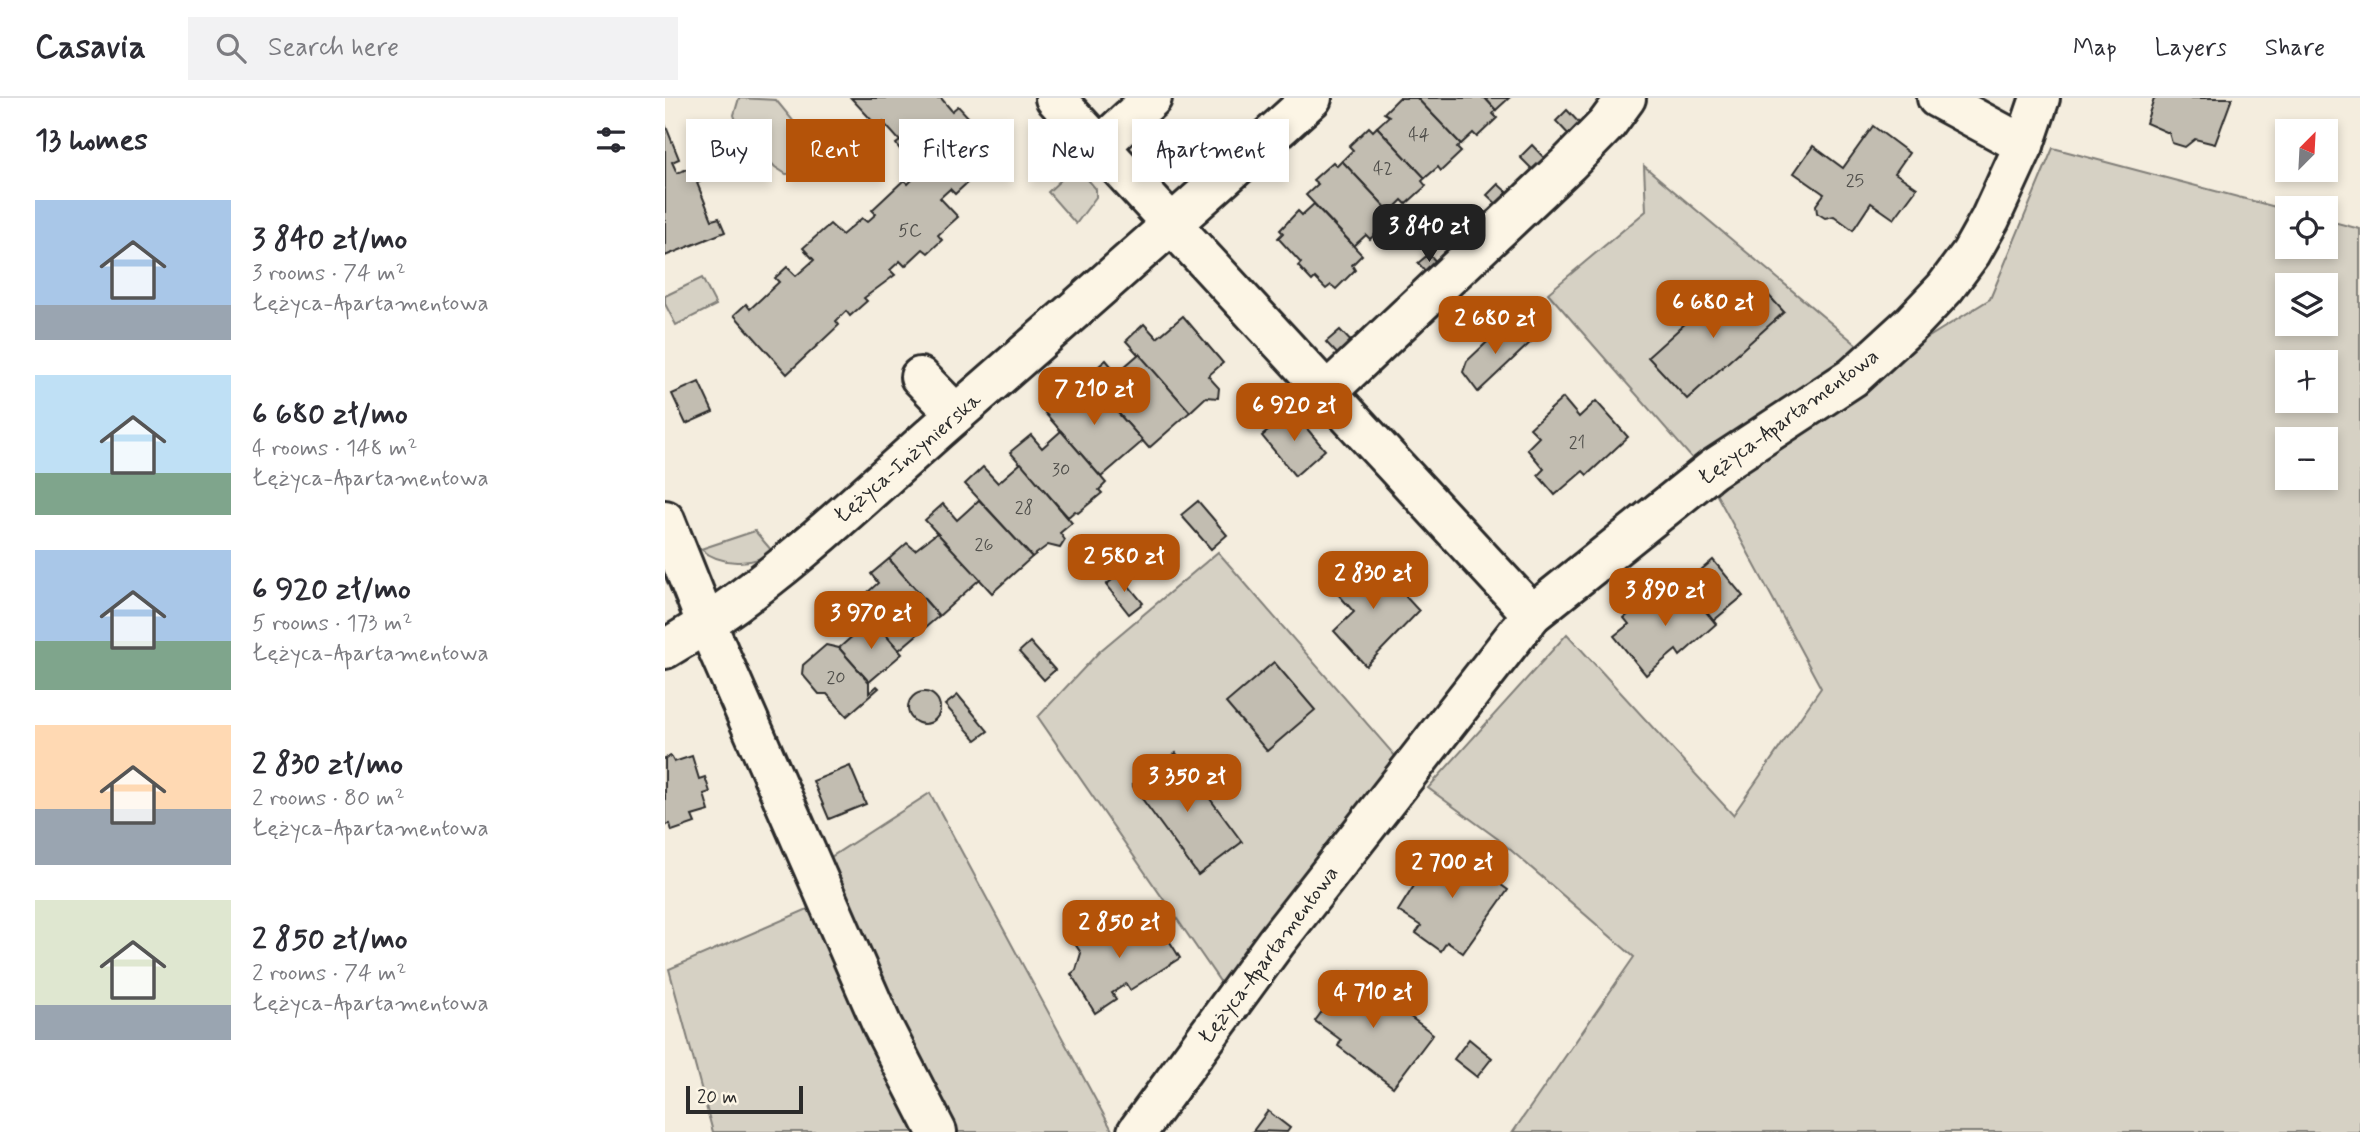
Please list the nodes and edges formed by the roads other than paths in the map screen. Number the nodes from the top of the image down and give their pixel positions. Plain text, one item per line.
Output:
1 (1055, 98) edge
2 (1152, 98) edge
3 (1312, 98) edge
4 (1626, 98) edge
5 (1937, 98) edge
6 (2040, 98) edge
7 (1074, 119) edge
8 (1118, 129) edge
9 (2024, 145) junction
10 (1118, 167) edge
11 (1173, 226) junction
12 (920, 377) dead end
13 (1328, 391) junction
14 (956, 414) junction
15 (665, 520) edge
16 (1532, 614) junction
17 (707, 625) junction
18 (665, 649) edge
19 (937, 1132) edge
20 (1137, 1132) edge

1 - 7 street
2 - 8 street
3 - 11 street, Łężyca-Inżynierska
4 - 13 street
5 - 9 street
6 - 9 street, Łężyca-Apartamentowa
9 - 16 street, Łężyca-Apartamentowa
10 - 11 street
11 - 13 street
11 - 14 street, Łężyca-Inżynierska
12 - 14 street
13 - 16 street
14 - 17 street, Łężyca-Inżynierska
15 - 17 street
16 - 20 street, Łężyca-Apartamentowa
17 - 18 street, Łężyca-Inżynierska
17 - 19 street

